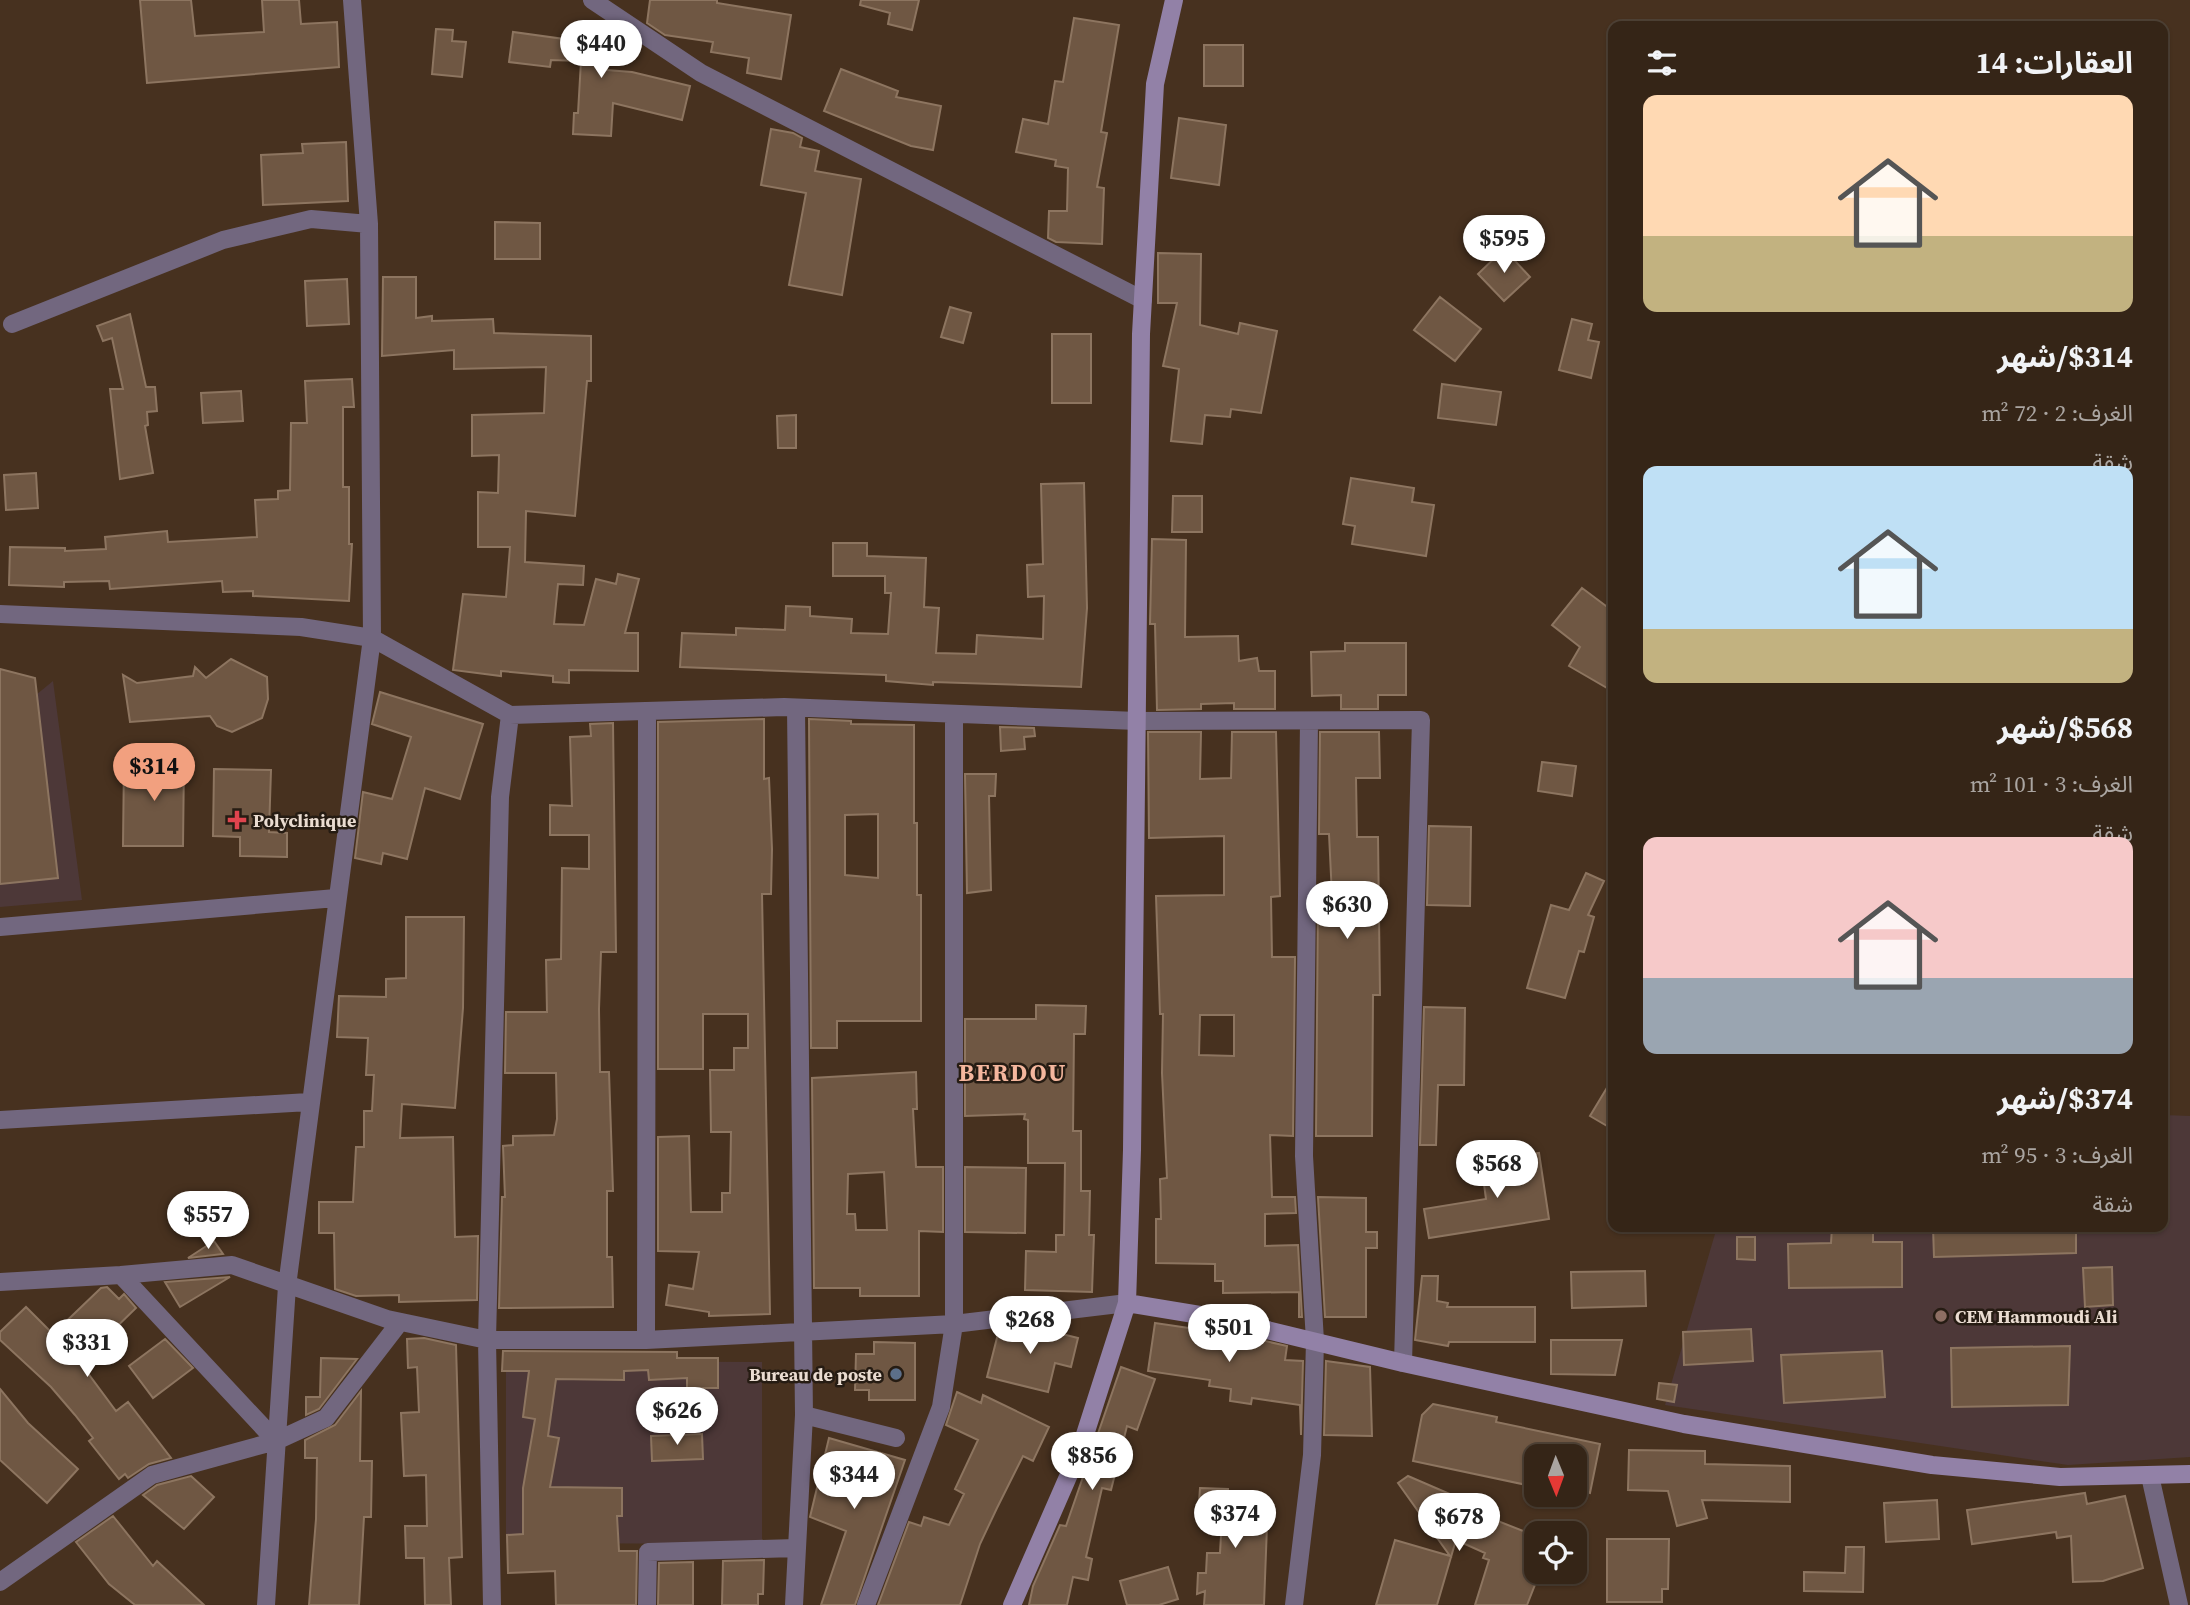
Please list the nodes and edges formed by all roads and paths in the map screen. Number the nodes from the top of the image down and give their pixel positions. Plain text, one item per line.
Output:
1 (352, 0) edge
2 (592, 0) edge
3 (1174, 0) edge
4 (369, 224) junction
5 (1143, 300) junction
6 (12, 324) dead end
7 (0, 614) edge
8 (372, 638) junction
9 (796, 708) junction
10 (648, 711) junction
11 (954, 714) junction
12 (510, 715) junction
13 (1137, 721) junction
14 (1309, 721) junction
15 (336, 898) junction
16 (0, 927) edge
17 (309, 1102) junction
18 (0, 1120) edge
19 (121, 1275) junction
20 (0, 1282) edge
21 (286, 1286) junction
22 (1127, 1303) junction
23 (400, 1322) junction
24 (954, 1324) junction
25 (803, 1332) junction
26 (487, 1339) junction
27 (646, 1340) junction
28 (1315, 1341) junction
29 (1404, 1363) junction
30 (804, 1415) junction
31 (896, 1438) dead end
32 (276, 1441) junction
33 (2190, 1474) edge
34 (2150, 1476) junction
35 (796, 1548) junction
36 (0, 1582) edge
37 (266, 1605) edge
38 (492, 1605) edge
39 (647, 1605) edge
40 (794, 1605) edge
41 (866, 1605) edge
42 (1012, 1605) edge
43 (1294, 1605) edge
44 (2179, 1605) edge

1 - 4 street
2 - 5 street
3 - 5 main road
4 - 6 street
4 - 8 street
5 - 13 main road
7 - 8 street
8 - 12 street
8 - 15 street
9 - 10 street
9 - 11 street
9 - 25 street
10 - 12 street
10 - 27 street
11 - 13 street
11 - 24 street
12 - 26 street
13 - 14 street
13 - 22 main road
14 - 28 street
14 - 29 street
15 - 16 street
15 - 17 street
17 - 18 street
17 - 21 street
19 - 20 street
19 - 21 street
19 - 32 street
21 - 23 street
21 - 32 street
22 - 24 street
22 - 28 main road
22 - 42 main road
23 - 26 street
23 - 32 street
24 - 25 street
24 - 41 street
25 - 27 street
25 - 30 street
26 - 27 street
26 - 38 street
28 - 29 main road
28 - 43 street
29 - 34 main road
30 - 31 street
30 - 35 street
32 - 36 street
32 - 37 street
33 - 34 main road
34 - 44 street
35 - 39 street
35 - 40 street

